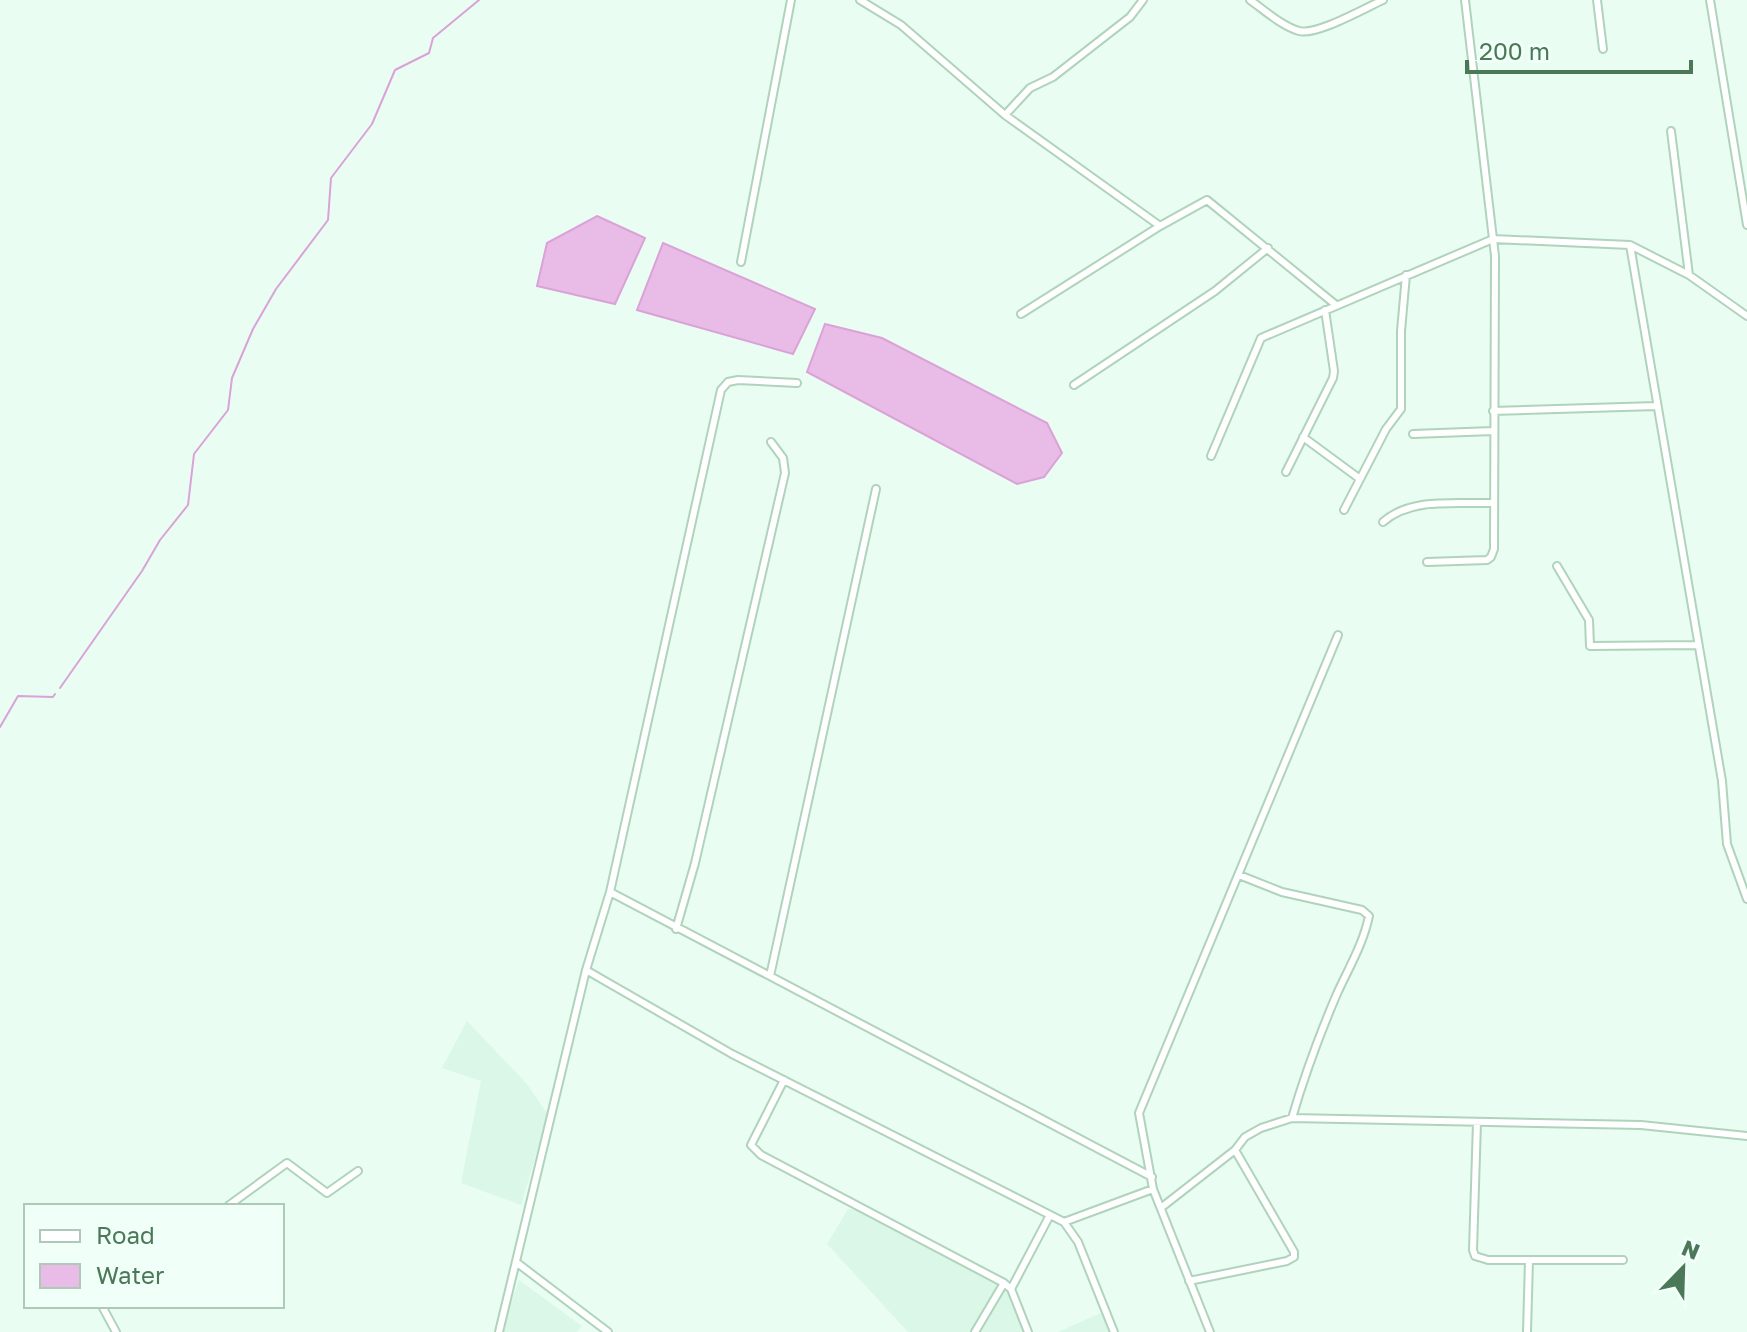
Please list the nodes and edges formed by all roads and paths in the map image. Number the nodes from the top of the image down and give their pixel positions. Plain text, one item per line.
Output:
1 (791, 0) edge
2 (860, 0) edge
3 (1143, 0) edge
4 (1250, 0) edge
5 (1383, 0) edge
6 (1465, 0) edge
7 (1597, 0) edge
8 (1710, 0) edge
9 (1603, 49) dead end
10 (1005, 115) junction
11 (1671, 131) dead end
12 (1747, 225) edge
13 (1160, 226) junction
14 (1493, 239) junction
15 (1630, 245) junction
16 (1268, 248) junction
17 (741, 262) dead end
18 (1406, 275) junction
19 (1689, 275) junction
20 (1336, 305) junction
21 (1325, 310) junction
22 (1021, 314) dead end
23 (1747, 316) edge
24 (797, 383) dead end
25 (1074, 385) dead end
26 (1656, 406) junction
27 (1493, 411) junction
28 (1493, 431) junction
29 (1413, 434) dead end
30 (1303, 437) junction
31 (771, 442) dead end
32 (1211, 456) dead end
33 (1286, 472) dead end
34 (1360, 479) junction
35 (876, 489) dead end
36 (1493, 503) junction
37 (1344, 510) dead end
38 (1383, 522) dead end
39 (1427, 562) dead end
40 (1557, 566) dead end
41 (1338, 635) dead end
42 (1698, 645) junction
43 (1239, 875) junction
44 (610, 892) junction
45 (1747, 899) edge
46 (676, 929) junction
47 (586, 970) junction
48 (770, 976) junction
49 (784, 1080) junction
50 (1292, 1118) junction
51 (1477, 1122) junction
52 (1747, 1136) edge
53 (1235, 1150) junction
54 (358, 1171) dead end
55 (1152, 1177) junction
56 (1153, 1189) junction
57 (231, 1204) edge
58 (1162, 1207) junction
59 (1050, 1215) junction
60 (1064, 1222) junction
61 (1529, 1260) junction
62 (1623, 1260) dead end
63 (516, 1262) junction
64 (1189, 1281) junction
65 (1004, 1283) junction
66 (1011, 1289) junction
67 (103, 1308) edge
68 (116, 1332) edge
69 (499, 1332) edge
70 (608, 1332) edge
71 (975, 1332) edge
72 (1028, 1332) edge
73 (1114, 1332) edge
74 (1210, 1332) edge
75 (1527, 1332) edge

1 - 17 street
2 - 10 street
3 - 10 street
4 - 5 street
6 - 14 street
7 - 9 street
8 - 12 street
10 - 13 street
11 - 19 street
13 - 16 street
13 - 22 street
14 - 15 street
14 - 18 street
14 - 27 street
15 - 19 street
15 - 26 street
16 - 20 street
16 - 25 street
18 - 20 street
18 - 34 street
19 - 23 street
20 - 21 street
21 - 30 street
21 - 32 street
24 - 44 street
26 - 27 street
26 - 42 street
27 - 28 street
28 - 29 street
28 - 36 street
30 - 33 street
30 - 34 street
31 - 46 street
34 - 37 street
35 - 48 street
36 - 38 street
36 - 39 street
40 - 42 street
41 - 43 street
42 - 45 street
43 - 50 street
43 - 55 street
44 - 46 street
44 - 47 street
46 - 48 street
47 - 49 street
47 - 63 street
48 - 55 street
49 - 59 street
49 - 65 street
50 - 51 street
50 - 53 street
51 - 52 street
51 - 61 street
53 - 58 street
53 - 64 street
54 - 57 street
55 - 56 street
56 - 58 street
56 - 60 street
58 - 64 street
59 - 60 street
59 - 66 street
60 - 73 street
61 - 62 street
61 - 75 street
63 - 69 street
63 - 70 street
64 - 74 street
65 - 66 street
65 - 71 street
66 - 72 street
67 - 68 street

